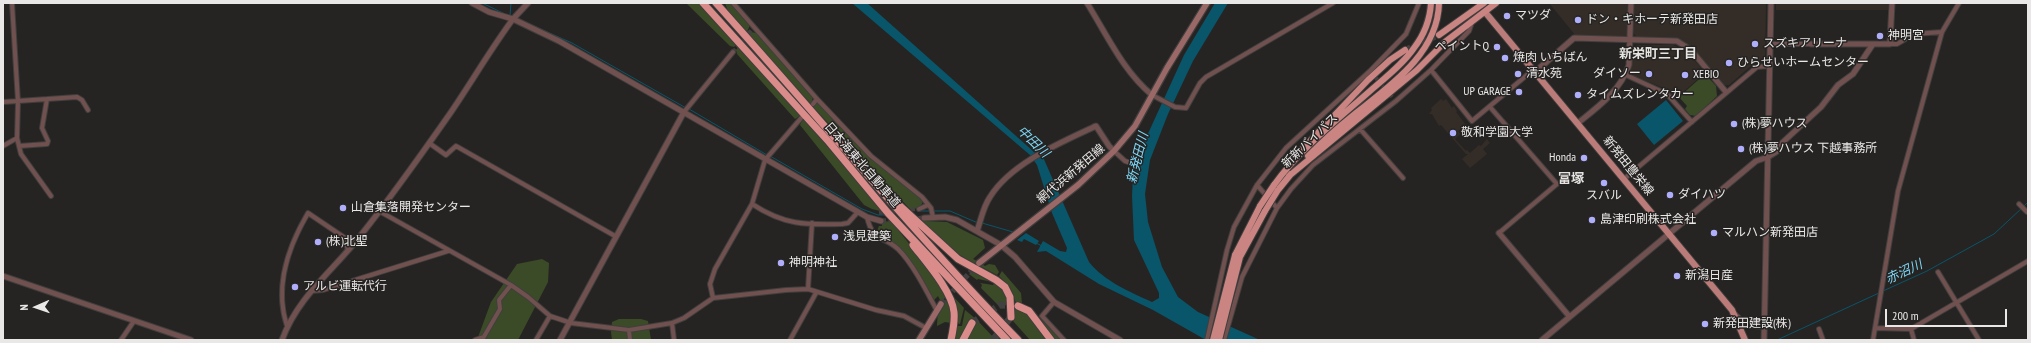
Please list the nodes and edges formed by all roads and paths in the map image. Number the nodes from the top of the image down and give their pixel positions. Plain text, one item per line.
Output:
1 (12, 3) edge
2 (472, 3) edge
3 (528, 3) edge
4 (703, 3) edge
5 (716, 3) edge
6 (733, 3) edge
7 (1087, 3) edge
8 (1207, 3) edge
9 (1333, 3) edge
10 (1419, 3) edge
11 (1496, 3) edge
12 (1630, 3) edge
13 (1771, 3) edge
14 (1892, 3) edge
15 (1959, 3) edge
16 (1431, 4) edge
17 (1480, 4) edge
18 (1439, 5) edge
19 (1485, 12) junction
20 (513, 19) junction
21 (1472, 21) junction
22 (1942, 32) junction
23 (1439, 35) tunnel mouth
24 (1630, 40) junction
25 (1770, 44) junction
26 (1811, 44) joint
27 (1873, 44) junction
28 (1890, 44) junction
29 (1405, 50) tunnel mouth
30 (733, 52) tunnel mouth
31 (1769, 66) junction
32 (1431, 70) junction
33 (1534, 71) junction
34 (1626, 75) junction
35 (1726, 92) junction
36 (1152, 95) junction
37 (1392, 97) tunnel mouth
38 (47, 99) junction
39 (818, 100) junction
40 (1396, 101) junction
41 (3, 102) edge
42 (18, 102) junction
43 (814, 104) dead end
44 (1490, 107) junction
45 (88, 110) dead end
46 (684, 112) junction
47 (802, 117) dead end
48 (1692, 122) junction
49 (1578, 124) junction
50 (1360, 129) junction
51 (17, 138) junction
52 (429, 143) junction
53 (3, 146) edge
54 (19, 146) junction
55 (846, 148) junction
56 (1114, 151) junction
57 (1768, 157) junction
58 (765, 160) junction
59 (1134, 164) dead end
60 (1282, 174) junction
61 (1289, 176) junction
62 (1404, 178) dead end
63 (1624, 179) junction
64 (1256, 185) junction
65 (1276, 188) junction
66 (51, 196) dead end
67 (752, 204) junction
68 (2019, 204) dead end
69 (928, 205) junction
70 (1276, 208) junction
71 (919, 209) tunnel mouth
72 (379, 211) junction
73 (858, 212) junction
74 (2027, 212) dead end
75 (888, 213) junction
76 (867, 217) junction
77 (933, 217) junction
78 (924, 218) tunnel mouth
79 (880, 221) tunnel mouth
80 (812, 224) junction
81 (977, 232) junction
82 (1499, 233) joint
83 (1669, 234) junction
84 (615, 236) junction
85 (1001, 245) junction
86 (348, 250) junction
87 (448, 251) junction
88 (1238, 256) junction
89 (2028, 261) edge
90 (979, 263) tunnel mouth
91 (1223, 270) junction
92 (1938, 272) dead end
93 (3, 276) edge
94 (1240, 283) junction
95 (511, 285) junction
96 (808, 289) junction
97 (310, 291) junction
98 (816, 293) junction
99 (713, 298) junction
100 (1054, 302) junction
101 (1956, 303) junction
102 (941, 304) tunnel mouth
103 (1018, 306) tunnel mouth
104 (936, 309) junction
105 (1732, 310) junction
106 (550, 316) junction
107 (1569, 316) junction
108 (1011, 317) tunnel mouth
109 (134, 321) junction
110 (571, 323) junction
111 (672, 323) junction
112 (972, 323) tunnel mouth
113 (287, 326) junction
114 (1764, 327) junction
115 (926, 328) junction
116 (1874, 328) junction
117 (1818, 329) dead end
118 (629, 330) junction
119 (1911, 330) junction
120 (483, 339) edge
121 (121, 340) edge
122 (191, 340) edge
123 (282, 340) edge
124 (475, 340) edge
125 (536, 340) edge
126 (560, 340) edge
127 (630, 340) edge
128 (674, 340) edge
129 (790, 340) edge
130 (919, 340) edge
131 (951, 340) edge
132 (963, 340) edge
133 (1007, 340) edge
134 (1018, 340) edge
135 (1051, 340) edge
136 (1064, 340) edge
137 (1120, 340) edge
138 (1207, 340) edge
139 (1213, 340) edge
140 (1219, 340) edge
141 (1224, 340) edge
142 (1542, 340) edge
143 (1745, 340) edge
144 (1764, 340) edge
145 (1823, 340) edge
146 (1872, 340) edge
147 (1914, 340) edge
148 (1979, 340) edge

1 - 42 street
2 - 20 street
3 - 20 street
4 - 75 highway, 日本海東北自動車道
5 - 55 highway, 日本海東北自動車道
6 - 39 street
7 - 36 street
8 - 36 main road, 網代浜新発田線
9 - 36 street
10 - 64 street
11 - 19 highway
12 - 24 street
13 - 25 street
14 - 28 street
15 - 22 street
16 - 60 highway, 新新バイパス
17 - 19 highway
17 - 23 highway
18 - 61 highway, 新新バイパス
19 - 21 highway
19 - 33 main road, 新発田豊栄線
20 - 46 street
20 - 52 street
21 - 32 street
21 - 61 highway
22 - 28 street
22 - 116 street
24 - 33 street
24 - 34 street
24 - 35 street
25 - 26 street
25 - 31 street
26 - 27 street
27 - 28 street
27 - 57 street
29 - 60 highway
30 - 46 street
31 - 35 street
31 - 57 street
32 - 40 street
32 - 44 street
33 - 44 street
33 - 49 main road, 新発田豊栄線
34 - 48 street
34 - 49 street
35 - 48 street
36 - 56 main road, 網代浜新発田線
37 - 40 street
38 - 42 street
38 - 45 street
38 - 54 street
39 - 43 street
39 - 69 street
40 - 50 street
41 - 42 street
42 - 51 street
44 - 82 street
46 - 58 street
46 - 84 street
47 - 58 street
48 - 63 street
49 - 63 main road, 新発田豊栄線
50 - 62 street
50 - 70 street
51 - 53 street
51 - 54 street
52 - 72 street
52 - 84 street
54 - 66 street
55 - 108 highway
55 - 134 highway, 日本海東北自動車道
56 - 59 street
56 - 81 street
56 - 85 main road, 網代浜新発田線
57 - 83 street
57 - 114 street
58 - 67 street
58 - 73 street
60 - 65 highway, 新新バイパス
61 - 65 highway, 新新バイパス
63 - 83 main road, 新発田豊栄線
64 - 70 street
64 - 91 street
65 - 88 highway, 新新バイパス, bridge
67 - 80 street
67 - 99 street
68 - 74 street
69 - 71 street
69 - 77 street
70 - 94 street
72 - 86 street
72 - 87 street
73 - 76 street
73 - 80 street
75 - 131 highway
75 - 133 highway, 日本海東北自動車道
76 - 79 street
76 - 104 street
77 - 78 street
77 - 81 street
80 - 96 street
81 - 85 street
82 - 107 street
83 - 105 main road, 新発田豊栄線
83 - 107 street
84 - 110 street
85 - 90 main road, 網代浜新発田線
85 - 100 street
86 - 97 street
86 - 113 street
87 - 95 street
87 - 97 street
88 - 139 highway, 新新バイパス, bridge
88 - 140 highway, 新新バイパス, bridge
89 - 101 street
91 - 94 street
91 - 138 street
92 - 101 street
93 - 109 street
94 - 141 street
95 - 106 street
95 - 120 street
96 - 98 street
96 - 99 street
97 - 113 street
98 - 115 street
98 - 129 street
99 - 111 street
100 - 136 street
100 - 137 street
101 - 119 street
101 - 148 street
102 - 104 main road
103 - 135 highway
104 - 115 main road
105 - 114 street
105 - 143 main road, 新発田豊栄線
106 - 110 street
106 - 125 street
107 - 142 street
109 - 121 street
109 - 122 street
110 - 118 street
110 - 126 street
111 - 118 street
111 - 128 street
112 - 132 highway
113 - 123 street
114 - 144 street
115 - 130 main road
116 - 119 street
116 - 146 street
117 - 145 street
118 - 127 street
119 - 147 street
120 - 124 street

